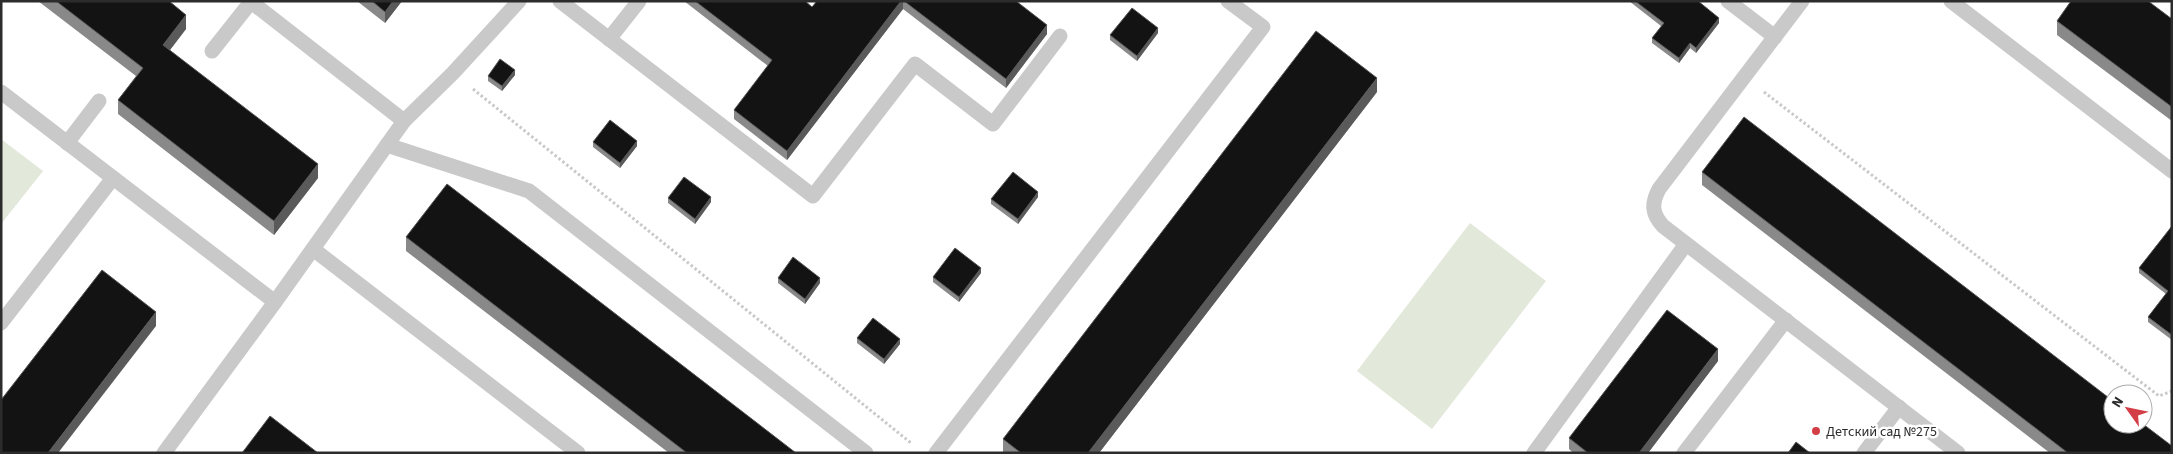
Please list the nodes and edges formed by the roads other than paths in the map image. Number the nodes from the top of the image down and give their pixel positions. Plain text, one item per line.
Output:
1 (519, 1) edge
2 (560, 1) edge
3 (638, 1) edge
4 (1228, 1) edge
5 (1728, 1) edge
6 (1802, 1) edge
7 (1951, 1) edge
8 (250, 2) edge
9 (1060, 36) dead end
10 (1775, 38) junction
11 (609, 39) junction
12 (212, 51) dead end
13 (1, 92) edge
14 (99, 101) dead end
15 (404, 121) junction
16 (67, 143) junction
17 (387, 145) junction
18 (2172, 171) edge
19 (113, 178) junction
20 (1686, 244) junction
21 (313, 249) junction
22 (275, 302) junction
23 (1786, 320) junction
24 (1, 323) edge
25 (1899, 407) junction
26 (164, 453) edge
27 (578, 453) edge
28 (866, 453) edge
29 (936, 453) edge
30 (1534, 453) edge
31 (1684, 453) edge
32 (1864, 453) edge
33 (1958, 453) edge

1 - 15 lane
2 - 11 lane
3 - 11 lane
4 - 29 lane
5 - 10 lane
6 - 10 lane
7 - 18 lane
8 - 12 lane
8 - 15 lane
9 - 11 lane
10 - 20 lane
13 - 16 lane
14 - 16 lane
15 - 17 lane
16 - 19 lane
17 - 21 lane
17 - 28 lane
19 - 22 lane
19 - 24 lane
20 - 23 lane
20 - 30 lane
21 - 22 lane
21 - 27 lane
22 - 26 lane
23 - 25 lane
23 - 31 lane
25 - 32 lane
25 - 33 lane

